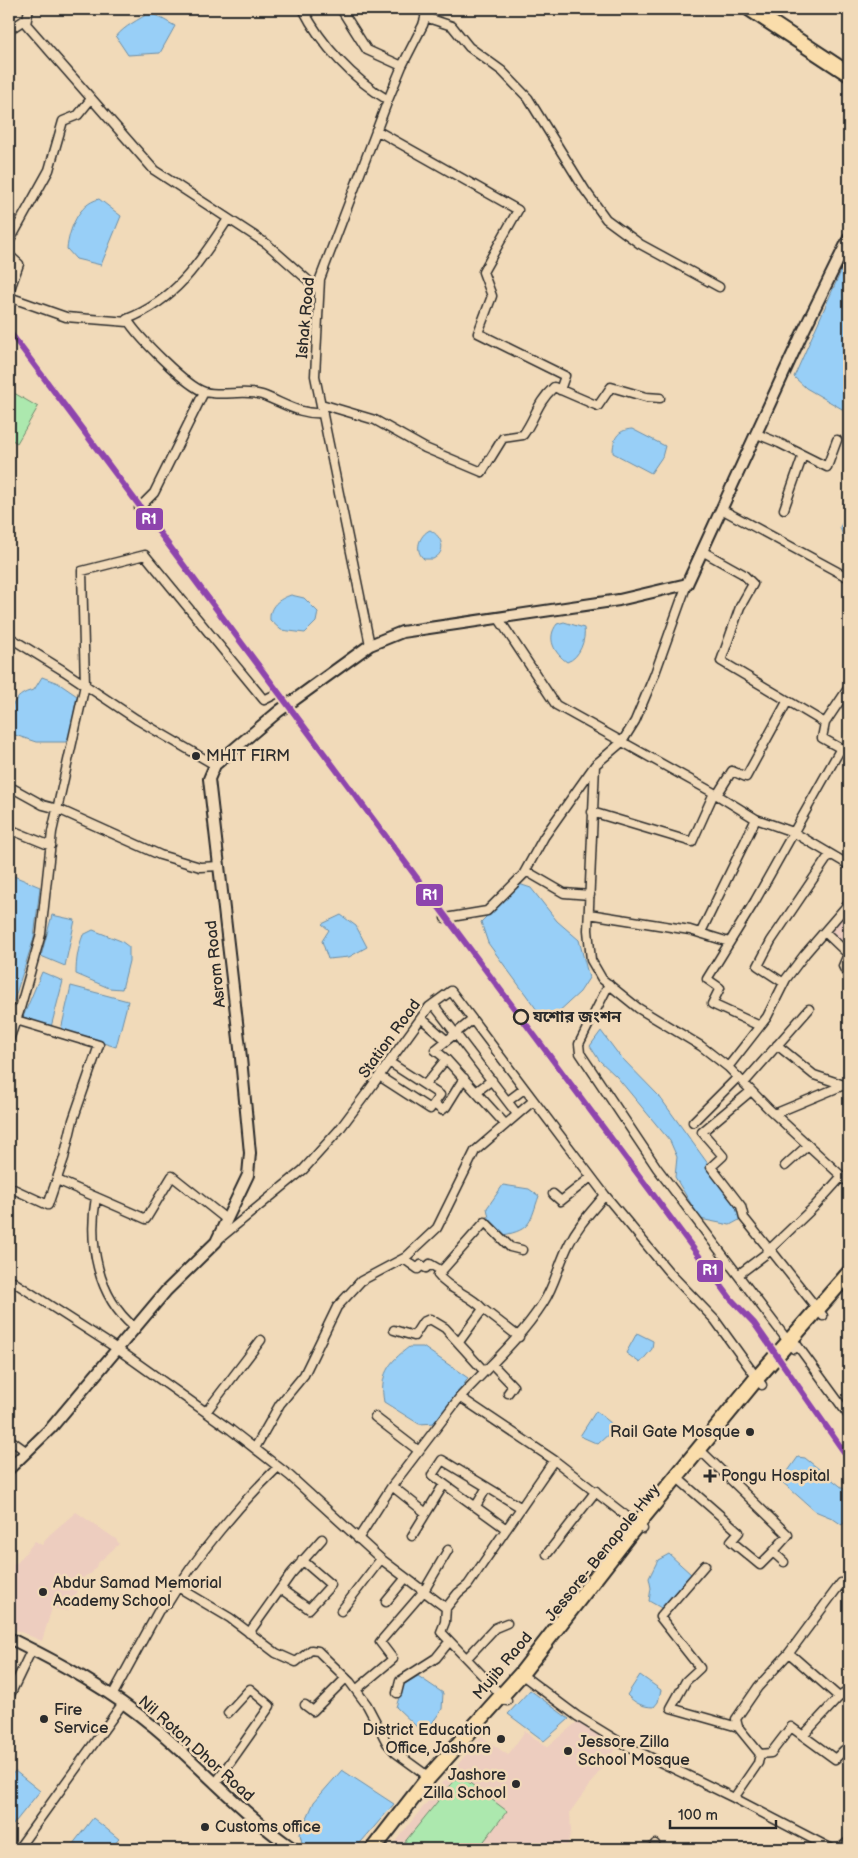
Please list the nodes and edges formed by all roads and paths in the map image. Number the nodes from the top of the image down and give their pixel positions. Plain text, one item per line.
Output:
1 (29, 9) edge
2 (303, 9) edge
3 (341, 9) edge
4 (428, 9) edge
5 (750, 9) edge
6 (425, 17) junction
7 (26, 19) junction
8 (9, 30) edge
9 (402, 66) junction
10 (849, 74) edge
11 (92, 99) junction
12 (388, 100) junction
13 (376, 130) junction
14 (228, 219) junction
15 (849, 238) edge
16 (9, 242) edge
17 (9, 255) edge
18 (719, 287) dead end
19 (320, 290) junction
20 (9, 292) edge
21 (9, 297) edge
22 (128, 322) junction
23 (560, 390) junction
24 (204, 392) junction
25 (660, 398) dead end
26 (321, 404) junction
27 (323, 413) junction
28 (757, 434) junction
29 (837, 440) dead end
30 (803, 455) junction
31 (139, 508) dead end
32 (784, 509) dead end
33 (722, 510) junction
34 (702, 551) junction
35 (849, 578) edge
36 (687, 584) junction
37 (500, 618) junction
38 (9, 637) edge
39 (370, 645) junction
40 (85, 685) junction
41 (849, 687) edge
42 (274, 695) dead end
43 (787, 702) junction
44 (824, 723) junction
45 (622, 742) junction
46 (847, 750) edge
47 (215, 765) junction
48 (595, 765) junction
49 (14, 789) dead end
50 (716, 794) junction
51 (58, 809) junction
52 (592, 812) junction
53 (756, 819) junction
54 (9, 829) edge
55 (793, 832) junction
56 (51, 846) junction
57 (830, 854) junction
58 (849, 865) edge
59 (220, 866) junction
60 (526, 871) junction
61 (590, 895) junction
62 (849, 903) edge
63 (589, 914) junction
64 (445, 918) dead end
65 (701, 932) junction
66 (825, 932) junction
67 (729, 942) junction
68 (849, 978) edge
69 (784, 983) junction
70 (609, 984) junction
71 (433, 1004) junction
72 (9, 1008) edge
73 (809, 1009) dead end
74 (17, 1016) junction
75 (421, 1018) junction
76 (472, 1020) junction
77 (760, 1026) junction
78 (456, 1032) junction
79 (849, 1038) edge
80 (9, 1040) edge
81 (446, 1040) junction
82 (777, 1045) junction
83 (849, 1045) edge
84 (446, 1059) junction
85 (389, 1062) junction
86 (728, 1066) junction
87 (379, 1076) junction
88 (464, 1078) junction
89 (492, 1080) junction
90 (741, 1080) junction
91 (425, 1085) junction
92 (846, 1087) edge
93 (524, 1089) junction
94 (751, 1091) junction
95 (476, 1092) junction
96 (508, 1101) junction
97 (533, 1101) junction
98 (434, 1104) junction
99 (517, 1114) junction
100 (774, 1114) junction
101 (693, 1122) dead end
102 (505, 1124) junction
103 (808, 1145) junction
104 (785, 1166) dead end
105 (842, 1176) junction
106 (591, 1177) junction
107 (57, 1180) junction
108 (849, 1183) edge
109 (9, 1186) edge
110 (553, 1194) dead end
111 (605, 1195) junction
112 (96, 1197) junction
113 (226, 1218) junction
114 (216, 1242) junction
115 (522, 1250) dead end
116 (404, 1259) junction
117 (442, 1270) junction
118 (738, 1275) junction
119 (9, 1279) edge
120 (848, 1282) edge
121 (483, 1309) junction
122 (820, 1313) junction
123 (134, 1327) junction
124 (394, 1330) dead end
125 (519, 1337) junction
126 (261, 1340) dead end
127 (459, 1342) junction
128 (793, 1344) junction
129 (116, 1348) junction
130 (492, 1364) junction
131 (484, 1372) junction
132 (760, 1382) junction
133 (508, 1393) dead end
134 (460, 1397) junction
135 (206, 1412) junction
136 (849, 1416) edge
137 (375, 1417) dead end
138 (9, 1439) edge
139 (255, 1448) junction
140 (419, 1451) junction
141 (27, 1452) junction
142 (702, 1452) junction
143 (554, 1460) junction
144 (278, 1467) junction
145 (9, 1470) edge
146 (682, 1482) junction
147 (444, 1484) junction
148 (392, 1486) junction
149 (487, 1488) junction
150 (596, 1491) junction
151 (476, 1506) junction
152 (520, 1507) junction
153 (426, 1513) junction
154 (640, 1526) junction
155 (506, 1528) junction
156 (412, 1536) dead end
157 (322, 1539) dead end
158 (358, 1539) junction
159 (448, 1550) dead end
160 (773, 1552) junction
161 (547, 1554) dead end
162 (381, 1559) junction
163 (302, 1560) junction
164 (784, 1562) dead end
165 (705, 1565) dead end
166 (404, 1580) dead end
167 (178, 1587) junction
168 (281, 1589) junction
169 (849, 1590) edge
170 (424, 1591) junction
171 (386, 1602) dead end
172 (446, 1608) junction
173 (341, 1611) dead end
174 (507, 1623) dead end
175 (249, 1632) junction
176 (9, 1638) edge
177 (449, 1642) junction
178 (32, 1649) junction
179 (789, 1653) junction
180 (467, 1658) junction
181 (524, 1676) junction
182 (346, 1678) junction
183 (356, 1690) junction
184 (849, 1690) edge
185 (397, 1693) dead end
186 (112, 1696) junction
187 (839, 1696) junction
188 (9, 1697) edge
189 (505, 1698) junction
190 (123, 1703) junction
191 (305, 1705) dead end
192 (228, 1713) dead end
193 (738, 1727) junction
194 (803, 1736) junction
195 (844, 1750) dead end
196 (760, 1754) junction
197 (450, 1759) junction
198 (429, 1777) junction
199 (215, 1784) junction
200 (734, 1798) junction
201 (849, 1841) edge
202 (378, 1845) edge
203 (21, 1848) edge
204 (294, 1849) edge
205 (832, 1849) edge
206 (840, 1849) edge

1 - 7 street
2 - 12 street
3 - 9 street
4 - 6 street, Ishak Road
5 - 10 highway
6 - 9 street, Ishak Road
6 - 18 street
7 - 8 street
7 - 11 street
9 - 12 street, Ishak Road
11 - 14 street
11 - 16 street
12 - 13 street, Ishak Road
13 - 19 street, Ishak Road
13 - 23 street
14 - 19 street
14 - 22 street
15 - 28 street
17 - 20 street
19 - 26 street, Ishak Road
21 - 22 street
22 - 24 street
23 - 25 street
23 - 26 street
24 - 27 street
24 - 31 street
26 - 27 street, Ishak Road
27 - 39 street, Ishak Road
28 - 30 street
28 - 33 street
29 - 30 street
30 - 32 street
33 - 34 street
33 - 35 street
34 - 36 street
34 - 43 street
36 - 37 street
36 - 45 street
37 - 39 street
37 - 45 street
38 - 40 street
39 - 47 street
40 - 42 street
40 - 47 street
40 - 51 street
41 - 44 street
43 - 44 street
43 - 50 street
44 - 46 street
45 - 48 street
45 - 50 street
46 - 55 street
47 - 59 street, Asrom Road
48 - 52 street
48 - 60 street
49 - 51 street
50 - 52 street
50 - 53 street
51 - 56 street
51 - 59 street
52 - 61 street
53 - 55 street
53 - 65 street
54 - 56 street
55 - 57 street
55 - 67 street
56 - 74 street
57 - 58 street
57 - 69 street
59 - 113 street, Asrom Road
60 - 61 street
60 - 64 street
61 - 63 street
62 - 66 street
63 - 65 street
63 - 70 street
65 - 67 street
66 - 68 street
66 - 69 street
67 - 77 street
69 - 77 street
70 - 86 street
70 - 118 street
71 - 75 street, Station Road
71 - 76 street, Station Road
71 - 78 street
72 - 74 street
73 - 82 street
74 - 80 street
74 - 107 street
75 - 81 street
75 - 85 street, Station Road
76 - 78 street
76 - 93 street, Station Road
77 - 86 street
78 - 81 street
78 - 89 street
79 - 83 street
81 - 84 street
82 - 90 street
82 - 92 street
84 - 88 street
84 - 91 street
85 - 87 street, Station Road
85 - 91 street
86 - 90 street
87 - 98 street
87 - 114 street, Station Road
88 - 95 street
88 - 98 street
89 - 95 street
89 - 96 street
90 - 94 street
90 - 101 street
91 - 98 street
92 - 100 street
93 - 96 street
93 - 97 street, Station Road
94 - 100 street
94 - 118 street
95 - 102 street
96 - 99 street
97 - 99 street
97 - 106 street, Station Road
99 - 102 street
100 - 103 street
102 - 116 street
103 - 104 street
103 - 105 street
105 - 108 street
105 - 122 street
106 - 110 street
106 - 111 street, Station Road
107 - 109 street
107 - 112 street
111 - 125 street
111 - 132 street, Station Road
112 - 113 street
112 - 123 street
113 - 114 street, Asrom Road
114 - 123 street
115 - 117 street
116 - 117 street
116 - 139 street
117 - 121 street
118 - 128 street
119 - 129 street
120 - 122 highway
121 - 125 street
121 - 127 street
122 - 128 highway
123 - 129 street
124 - 127 street
125 - 130 street
126 - 135 street
127 - 131 street
128 - 132 highway
128 - 132 highway, Mujib Raod
128 - 136 street
129 - 135 street
129 - 141 street
130 - 131 street
130 - 133 street
131 - 134 street
132 - 142 highway, Mujib Raod
134 - 140 street
134 - 143 street
135 - 139 street
137 - 140 street
138 - 141 street
139 - 144 street
140 - 148 street
141 - 145 street
142 - 146 highway, Jessore- Benapole Hwy
142 - 154 highway, Mujib Raod
142 - 160 street
143 - 150 street
143 - 152 street
144 - 158 street
144 - 167 street
146 - 154 highway, Jessore- Benapole Hwy
146 - 160 street
147 - 149 street
147 - 151 street
147 - 153 street
148 - 153 street
148 - 158 street
149 - 151 street
149 - 152 street
150 - 154 street
150 - 161 street
151 - 155 street
152 - 155 street
153 - 156 street
154 - 181 highway, Mujib Raod
155 - 172 street
157 - 163 street
158 - 162 street
159 - 170 street
160 - 164 street
162 - 170 street
162 - 173 street
163 - 168 street
163 - 168 street
165 - 193 street
166 - 171 street
167 - 175 street
167 - 186 street
168 - 175 street
169 - 179 street
170 - 172 street
170 - 183 street
172 - 177 street
174 - 180 street
175 - 182 street
176 - 178 street
177 - 180 street
177 - 185 street
178 - 186 street
178 - 188 street
179 - 187 street
179 - 193 street
180 - 189 street
181 - 189 highway, Mujib Raod
181 - 200 street
182 - 183 street
182 - 191 street
183 - 198 street
184 - 187 street
186 - 190 street
187 - 194 street
189 - 197 highway
190 - 199 street, Nil Roton Dhor Road
190 - 203 street, Nil Roton Dhor Road
192 - 199 street
193 - 196 street
194 - 195 street
194 - 196 street
196 - 200 street
197 - 198 highway
197 - 202 highway
198 - 202 highway
199 - 204 street, Nil Roton Dhor Road
200 - 205 street
201 - 206 street

